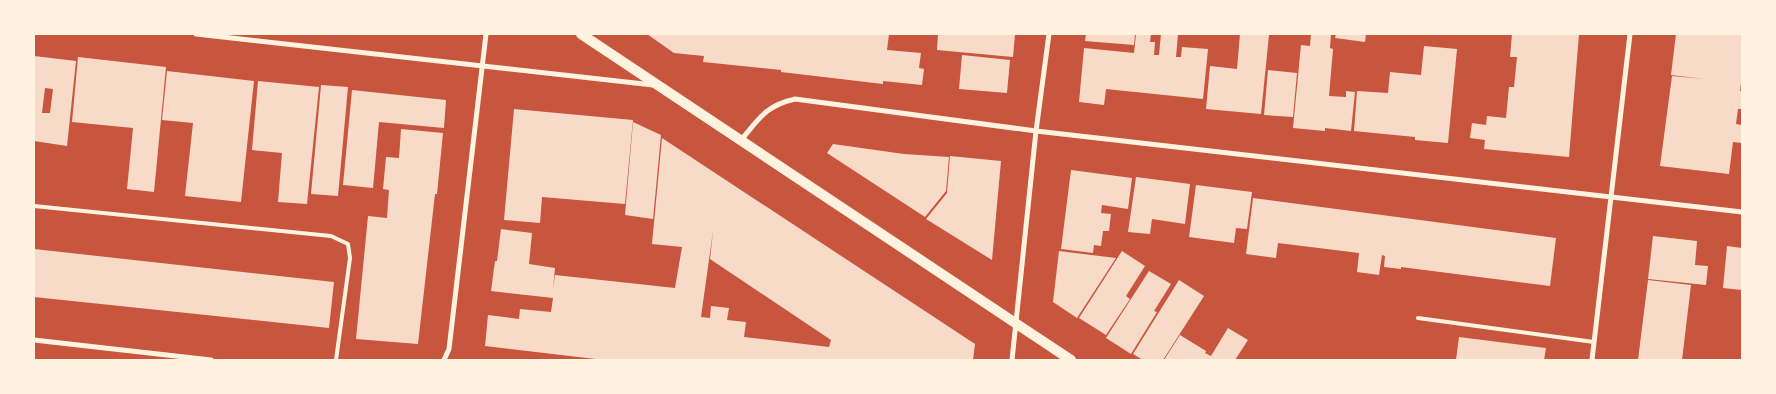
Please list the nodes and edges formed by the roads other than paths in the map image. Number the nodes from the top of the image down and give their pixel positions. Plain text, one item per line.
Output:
1 (196, 34) edge
2 (486, 34) edge
3 (581, 34) edge
4 (1049, 34) edge
5 (1630, 34) edge
6 (482, 67) junction
7 (656, 85) junction
8 (1036, 131) junction
9 (740, 140) junction
10 (1611, 196) junction
11 (34, 206) edge
12 (1742, 212) edge
13 (1418, 318) dead end
14 (1017, 325) junction
15 (34, 340) edge
16 (1594, 342) junction
17 (211, 360) edge
18 (336, 360) edge
19 (444, 360) edge
20 (1012, 360) edge
21 (1071, 360) edge
22 (1592, 360) edge

1 - 6 street
2 - 6 street
3 - 7 main road
4 - 8 street
5 - 10 street
6 - 7 street
6 - 19 street
7 - 9 main road
8 - 9 street
8 - 10 street
8 - 14 street
9 - 14 main road
10 - 12 street
10 - 16 street
11 - 18 lane
13 - 16 lane
14 - 20 street
14 - 21 main road
15 - 17 street
16 - 22 street

